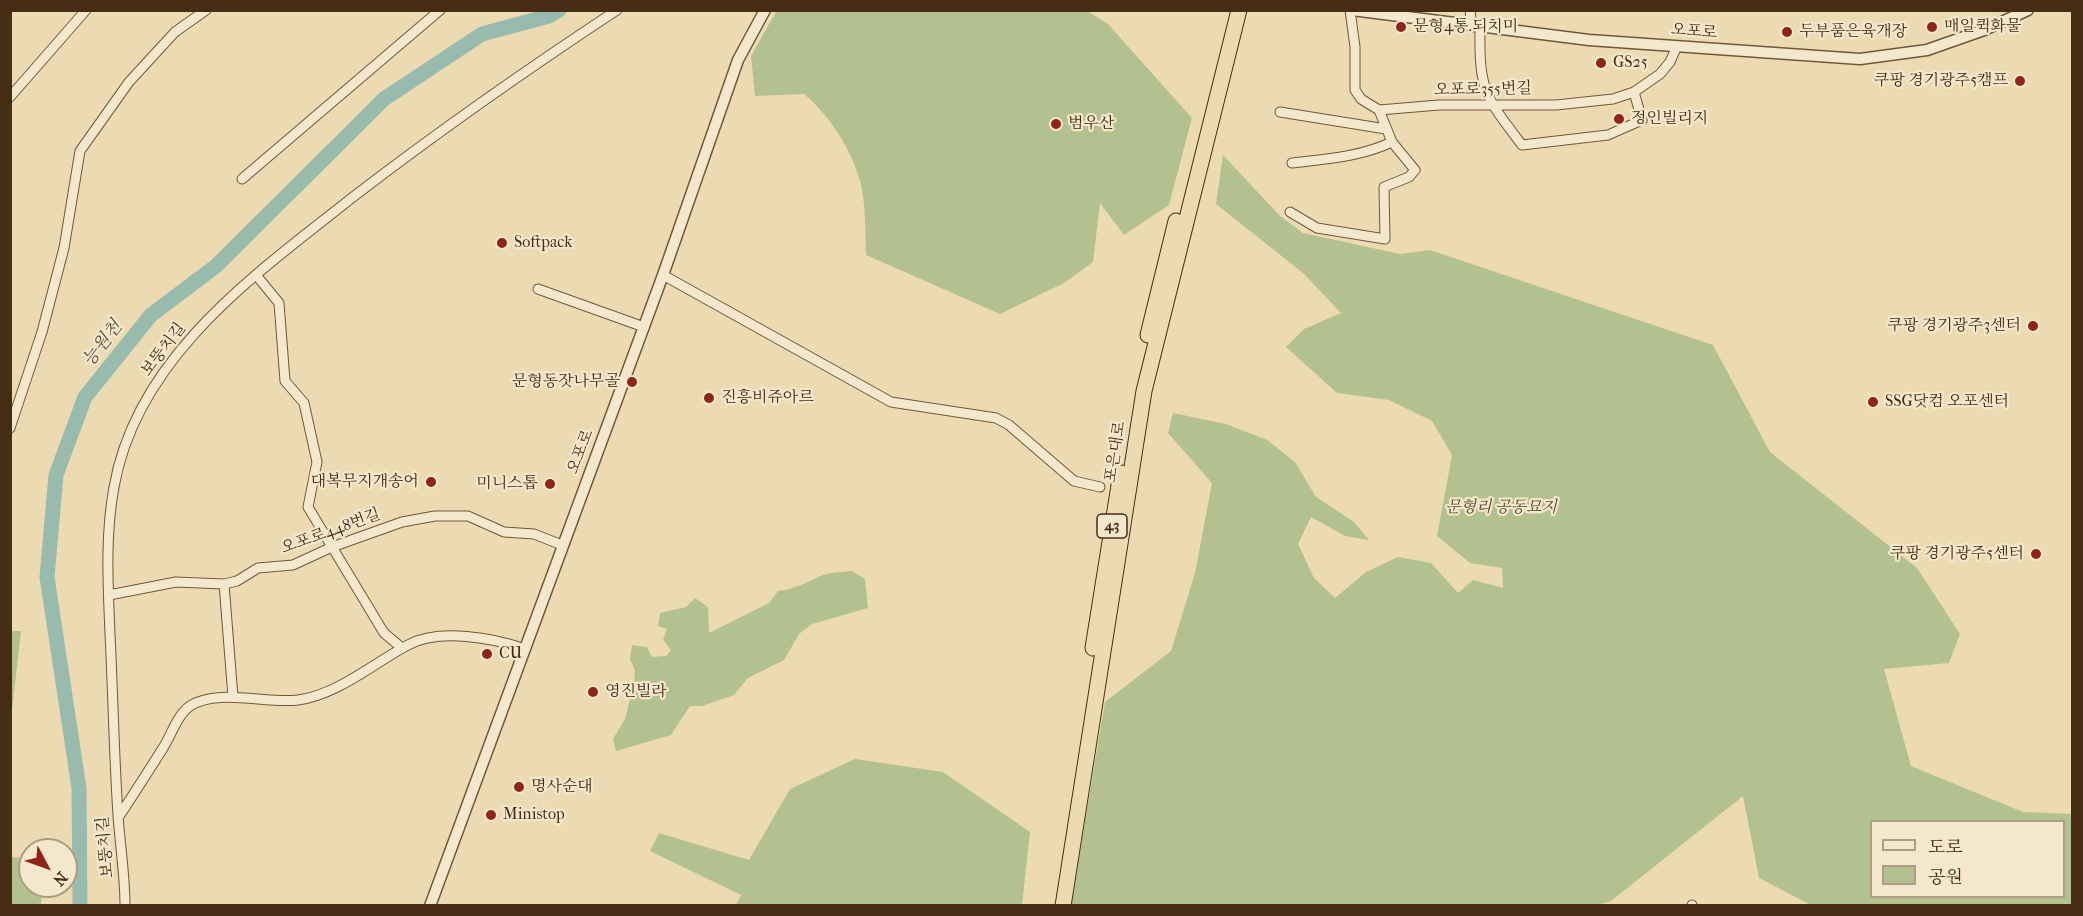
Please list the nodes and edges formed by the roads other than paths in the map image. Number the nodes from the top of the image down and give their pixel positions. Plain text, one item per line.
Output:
1 (86, 10) edge
2 (206, 10) edge
3 (441, 10) edge
4 (616, 10) edge
5 (765, 10) edge
6 (1228, 10) edge
7 (1239, 10) edge
8 (1351, 10) edge
9 (1470, 10) edge
10 (2028, 10) edge
11 (1476, 28) junction
12 (1677, 46) junction
13 (1634, 92) junction
14 (10, 97) edge
15 (1491, 105) junction
16 (1379, 110) junction
17 (1280, 112) dead end
18 (1386, 129) junction
19 (1392, 142) junction
20 (1198, 153) junction
21 (1292, 163) dead end
22 (242, 179) dead end
23 (1290, 212) dead end
24 (256, 275) junction
25 (663, 275) junction
26 (538, 289) dead end
27 (644, 327) junction
28 (10, 428) edge
29 (1100, 488) dead end
30 (562, 545) junction
31 (332, 547) junction
32 (224, 584) junction
33 (109, 596) junction
34 (402, 648) junction
35 (525, 649) junction
36 (233, 697) junction
37 (118, 818) junction
38 (125, 906) edge
39 (430, 906) edge
40 (1053, 906) edge
41 (1063, 906) edge

1 - 14 street
2 - 28 street
3 - 22 street
4 - 24 street, 보뚱치길
5 - 25 street, 오포로
6 - 20 highway, 43
7 - 20 highway, 포은대로 / 43
8 - 11 street, 오포로
8 - 16 street
9 - 11 street
10 - 12 street, 오포로
11 - 12 street, 오포로
11 - 15 street
12 - 13 street, 오포로355번길
13 - 15 street, 오포로355번길
13 - 15 street
15 - 16 street, 오포로355번길
16 - 18 street
17 - 18 street
18 - 19 street
19 - 21 street
19 - 23 street
20 - 40 highway, 포은대로 / 43
20 - 41 highway, 포은대로 / 43
24 - 31 street
24 - 33 street, 보뚱치길
25 - 27 street, 오포로
25 - 29 street
26 - 27 street
27 - 30 street, 오포로
30 - 31 street, 오포로448번길
30 - 35 street, 오포로
31 - 32 street, 오포로448번길
31 - 34 street
32 - 33 street, 오포로448번길
32 - 36 street
33 - 37 street, 보뚱치길
34 - 35 street
34 - 36 street
35 - 39 street, 오포로
36 - 37 street
37 - 38 street, 보뚱치길

